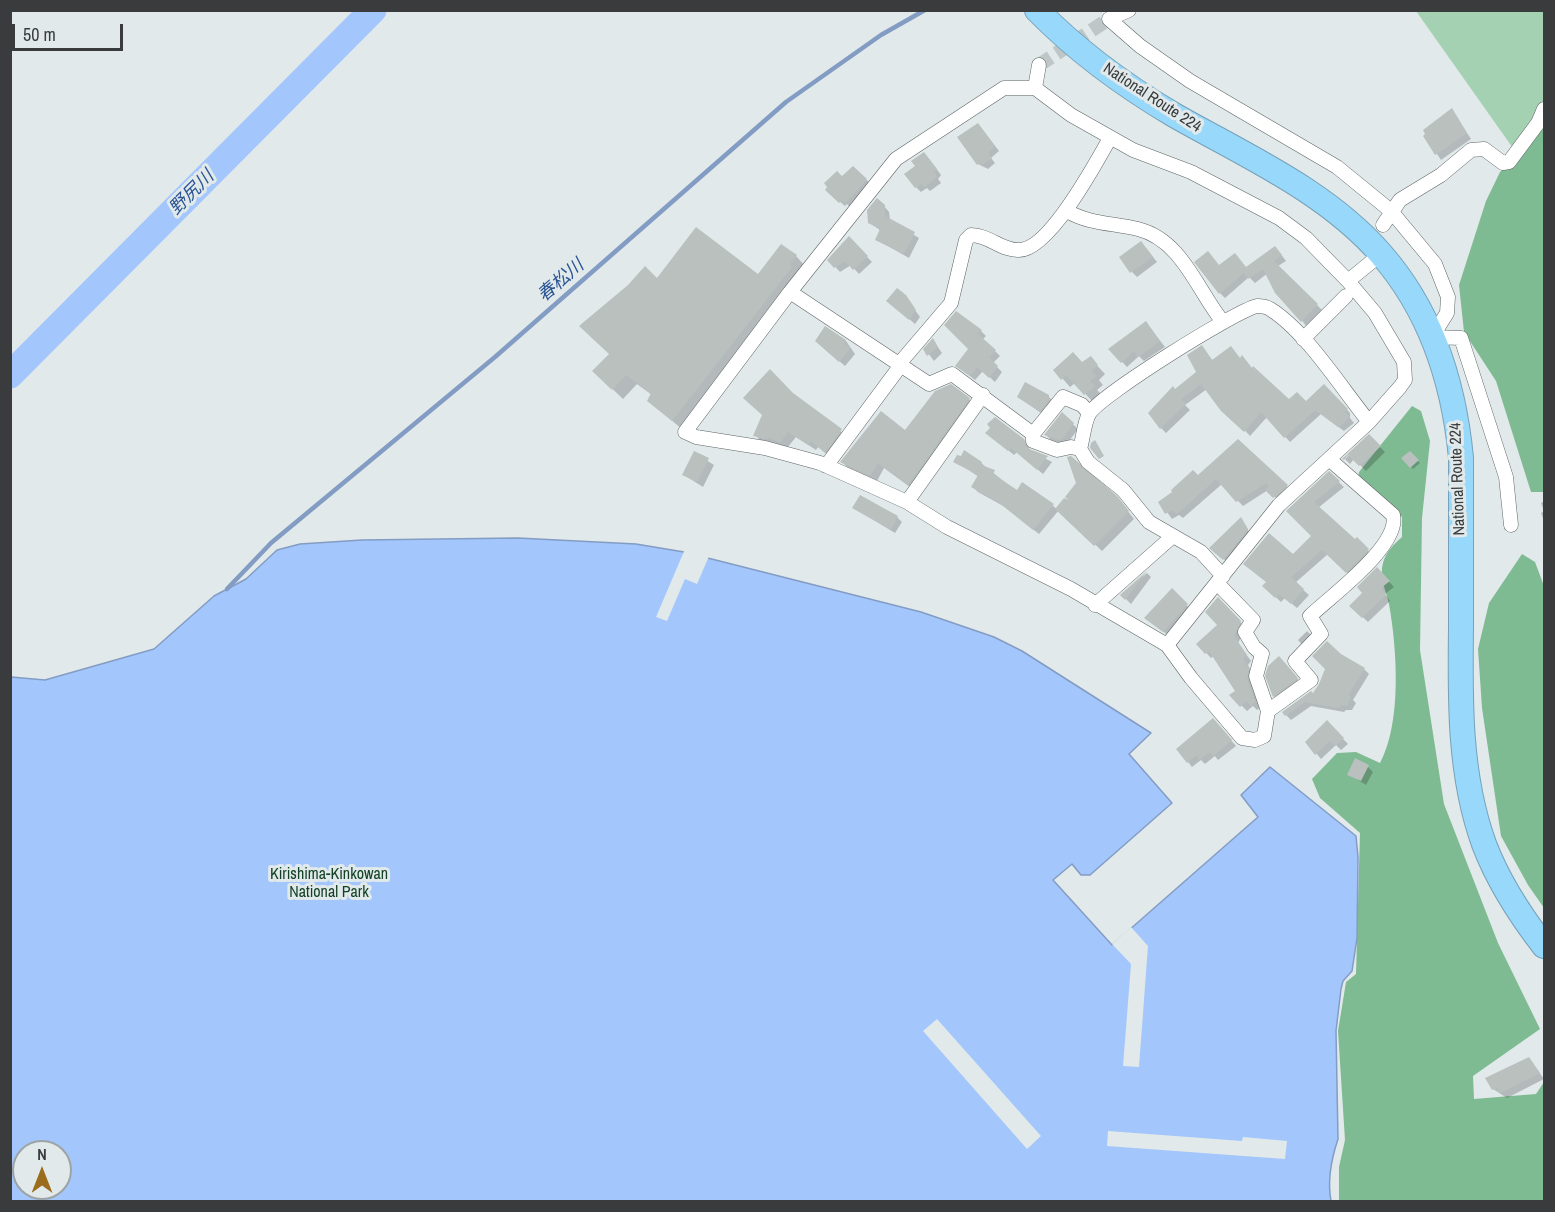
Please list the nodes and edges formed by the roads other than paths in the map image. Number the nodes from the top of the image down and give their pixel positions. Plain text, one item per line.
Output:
1 (1037, 10) edge
2 (1129, 10) edge
3 (1039, 65) dead end
4 (1035, 88) junction
5 (1545, 110) edge
6 (1110, 138) junction
7 (1067, 211) junction
8 (1391, 211) junction
9 (1383, 225) dead end
10 (1381, 254) junction
11 (1348, 280) junction
12 (790, 292) junction
13 (1346, 296) dead end
14 (1223, 322) junction
15 (1432, 337) junction
16 (1303, 339) junction
17 (900, 364) junction
18 (983, 395) junction
19 (1089, 413) junction
20 (1369, 422) junction
21 (1033, 434) junction
22 (1080, 449) junction
23 (1329, 459) junction
24 (826, 466) junction
25 (907, 502) junction
26 (1511, 525) dead end
27 (1173, 536) junction
28 (1220, 580) junction
29 (1095, 605) junction
30 (1167, 645) junction
31 (1268, 711) junction
32 (1545, 946) edge

1 - 10 highway, National Route 224
2 - 8 street
3 - 4 street
4 - 6 street
4 - 12 street
5 - 8 street
6 - 7 street
6 - 11 street
7 - 14 street
7 - 17 street
8 - 9 street
8 - 15 street
10 - 11 street
10 - 15 highway, National Route 224
11 - 20 street
12 - 17 street
12 - 24 street
13 - 16 street
14 - 16 street
14 - 19 street
15 - 26 street
15 - 32 highway, National Route 224
16 - 20 street
17 - 18 street
17 - 24 street
18 - 21 street
18 - 25 street
19 - 21 street
19 - 22 street
20 - 23 street
21 - 22 street
22 - 27 street
23 - 28 street
23 - 31 street
24 - 25 street
25 - 29 street
27 - 28 street
27 - 29 street
28 - 30 street
28 - 31 street
29 - 30 street
30 - 31 street

